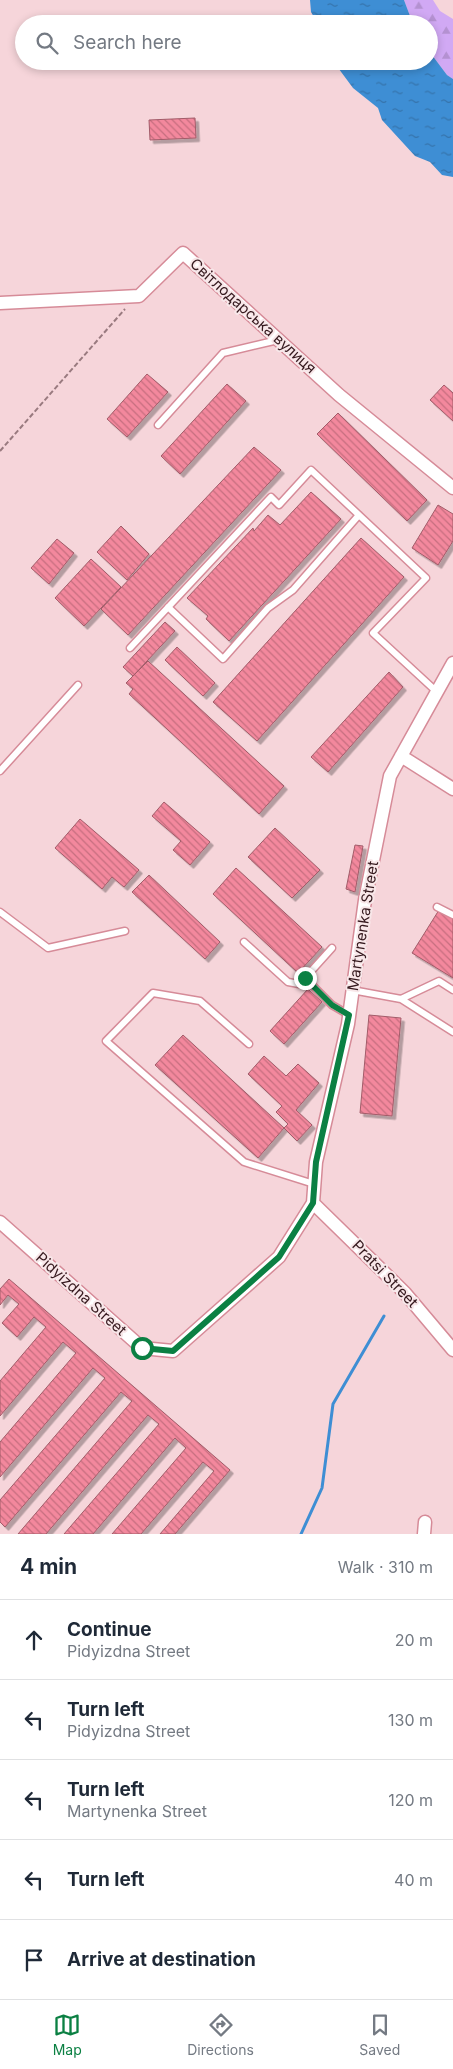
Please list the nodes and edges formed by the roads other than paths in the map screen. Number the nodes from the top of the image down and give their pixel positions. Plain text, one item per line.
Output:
1 (0, 303) edge
2 (278, 340) junction
3 (158, 425) dead end
4 (453, 488) edge
5 (359, 515) junction
6 (168, 607) junction
7 (130, 648) dead end
8 (453, 663) edge
9 (78, 685) dead end
10 (437, 692) junction
11 (401, 756) junction
12 (0, 771) edge
13 (453, 789) edge
14 (437, 907) dead end
15 (0, 912) edge
16 (453, 915) edge
17 (125, 931) dead end
18 (244, 942) dead end
19 (332, 948) dead end
20 (305, 978) junction
21 (352, 990) junction
22 (453, 990) edge
23 (401, 999) junction
24 (349, 1015) junction
25 (453, 1032) edge
26 (249, 1044) dead end
27 (314, 1184) junction
28 (313, 1203) junction
29 (0, 1222) edge
30 (453, 1350) edge

1 - 2 street, Світлодарська вулиця
2 - 3 lane
2 - 4 street, Світлодарська вулиця
5 - 6 lane
5 - 6 lane
5 - 10 lane
6 - 7 lane
8 - 10 street, Martynenka Street
9 - 12 lane
10 - 11 street, Martynenka Street
11 - 13 street
11 - 21 street, Martynenka Street
14 - 16 lane
15 - 17 lane
18 - 20 lane
19 - 20 lane
20 - 24 lane
21 - 23 lane
21 - 24 street, Martynenka Street
22 - 23 lane
23 - 25 lane
24 - 27 street, Martynenka Street
26 - 27 lane
27 - 28 street, Martynenka Street
28 - 29 street, Pidyizdna Street
28 - 30 street, Pratsi Street

